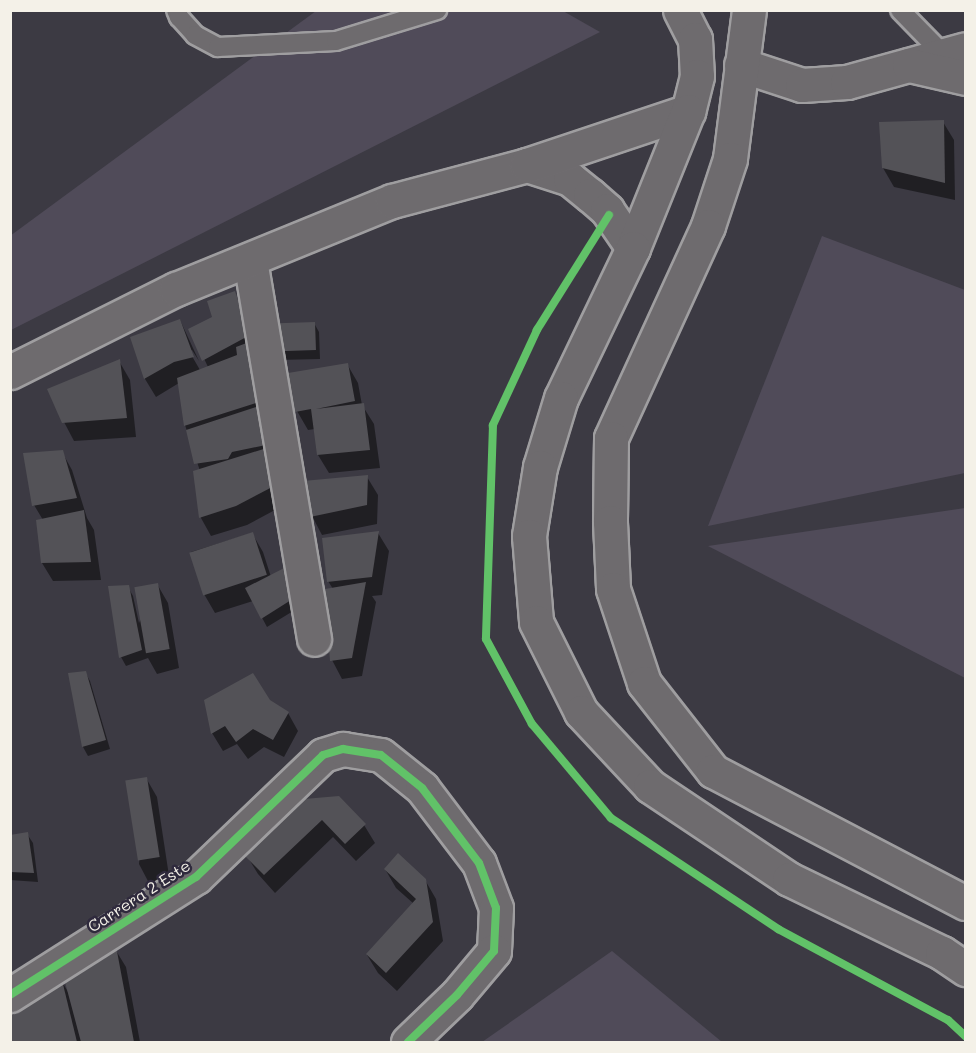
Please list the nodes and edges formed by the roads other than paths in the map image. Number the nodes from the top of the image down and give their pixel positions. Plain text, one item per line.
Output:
1 (176, 10) edge
2 (437, 10) edge
3 (680, 10) edge
4 (749, 10) edge
5 (900, 10) edge
6 (954, 51) edge
7 (909, 64) junction
8 (741, 65) junction
9 (966, 78) edge
10 (688, 111) junction
11 (526, 165) junction
12 (633, 248) junction
13 (250, 260) junction
14 (10, 372) edge
15 (314, 639) dead end
16 (966, 903) edge
17 (966, 969) edge
18 (10, 995) edge
19 (408, 1042) edge

1 - 2 lane
3 - 10 street
4 - 8 street
5 - 6 lane
6 - 7 street
7 - 8 street
7 - 9 street
8 - 16 street
10 - 11 street
10 - 12 street
11 - 12 street
11 - 13 street
12 - 17 street
13 - 14 street
13 - 15 street
18 - 19 street, Carrera 2 Este

